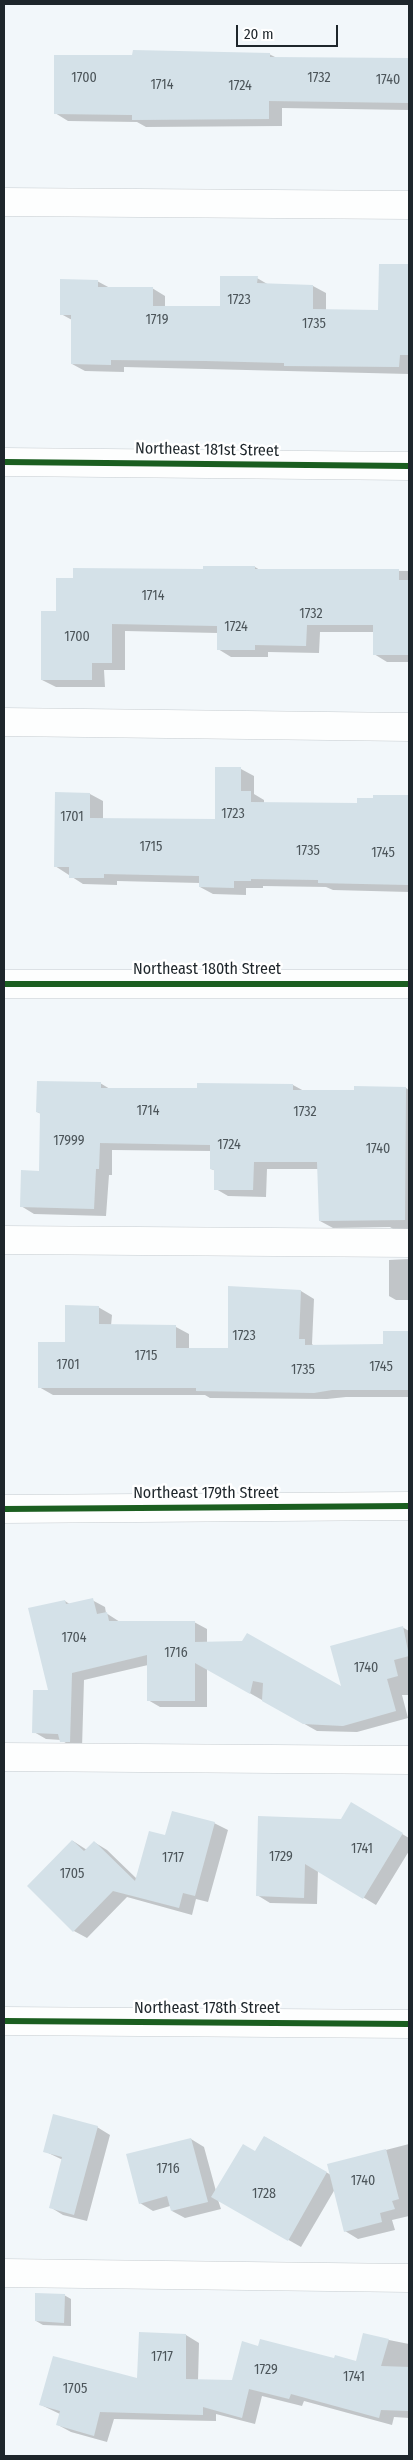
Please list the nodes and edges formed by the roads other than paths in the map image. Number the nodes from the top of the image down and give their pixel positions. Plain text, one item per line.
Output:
1 (4, 202) edge
2 (409, 205) edge
3 (4, 462) edge
4 (409, 466) edge
5 (4, 722) edge
6 (409, 727) edge
7 (4, 984) edge
8 (409, 984) edge
9 (4, 1240) edge
10 (409, 1243) edge
11 (409, 1506) edge
12 (4, 1509) edge
13 (4, 1757) edge
14 (409, 1760) edge
15 (4, 2021) edge
16 (409, 2024) edge
17 (4, 2273) edge
18 (409, 2278) edge

1 - 2 street
3 - 4 street, Northeast 181st Street
5 - 6 street
7 - 8 street, Northeast 180th Street
9 - 10 street
11 - 12 street, Northeast 179th Street
13 - 14 street
15 - 16 street, Northeast 178th Street
17 - 18 street

